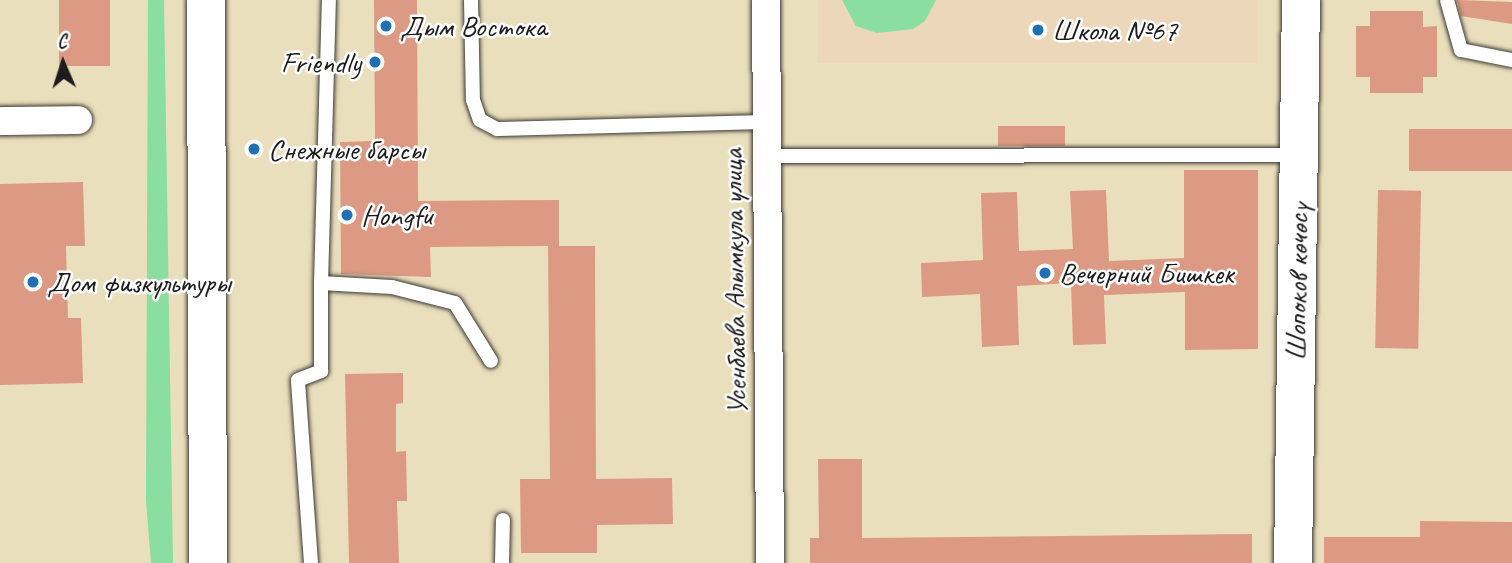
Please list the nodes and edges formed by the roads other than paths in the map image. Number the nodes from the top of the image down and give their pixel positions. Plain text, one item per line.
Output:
1 (206, 0) edge
2 (329, 0) edge
3 (471, 0) edge
4 (766, 0) edge
5 (1301, 0) edge
6 (1447, 0) edge
7 (1512, 60) edge
8 (78, 120) dead end
9 (0, 121) edge
10 (766, 122) junction
11 (1299, 155) junction
12 (767, 156) junction
13 (321, 283) junction
14 (491, 361) dead end
15 (503, 520) dead end
16 (208, 563) edge
17 (311, 563) edge
18 (502, 563) edge
19 (770, 563) edge
20 (1293, 563) edge

1 - 16 street
2 - 13 lane
3 - 10 lane
4 - 10 street, Усенбаева Алымкула улица
5 - 11 street, Шопоков көчөсү
6 - 7 lane
8 - 9 street
10 - 12 street, Усенбаева Алымкула улица
11 - 12 lane
11 - 20 street, Шопоков көчөсү
12 - 19 street, Усенбаева Алымкула улица
13 - 14 lane
13 - 17 lane
15 - 18 lane

